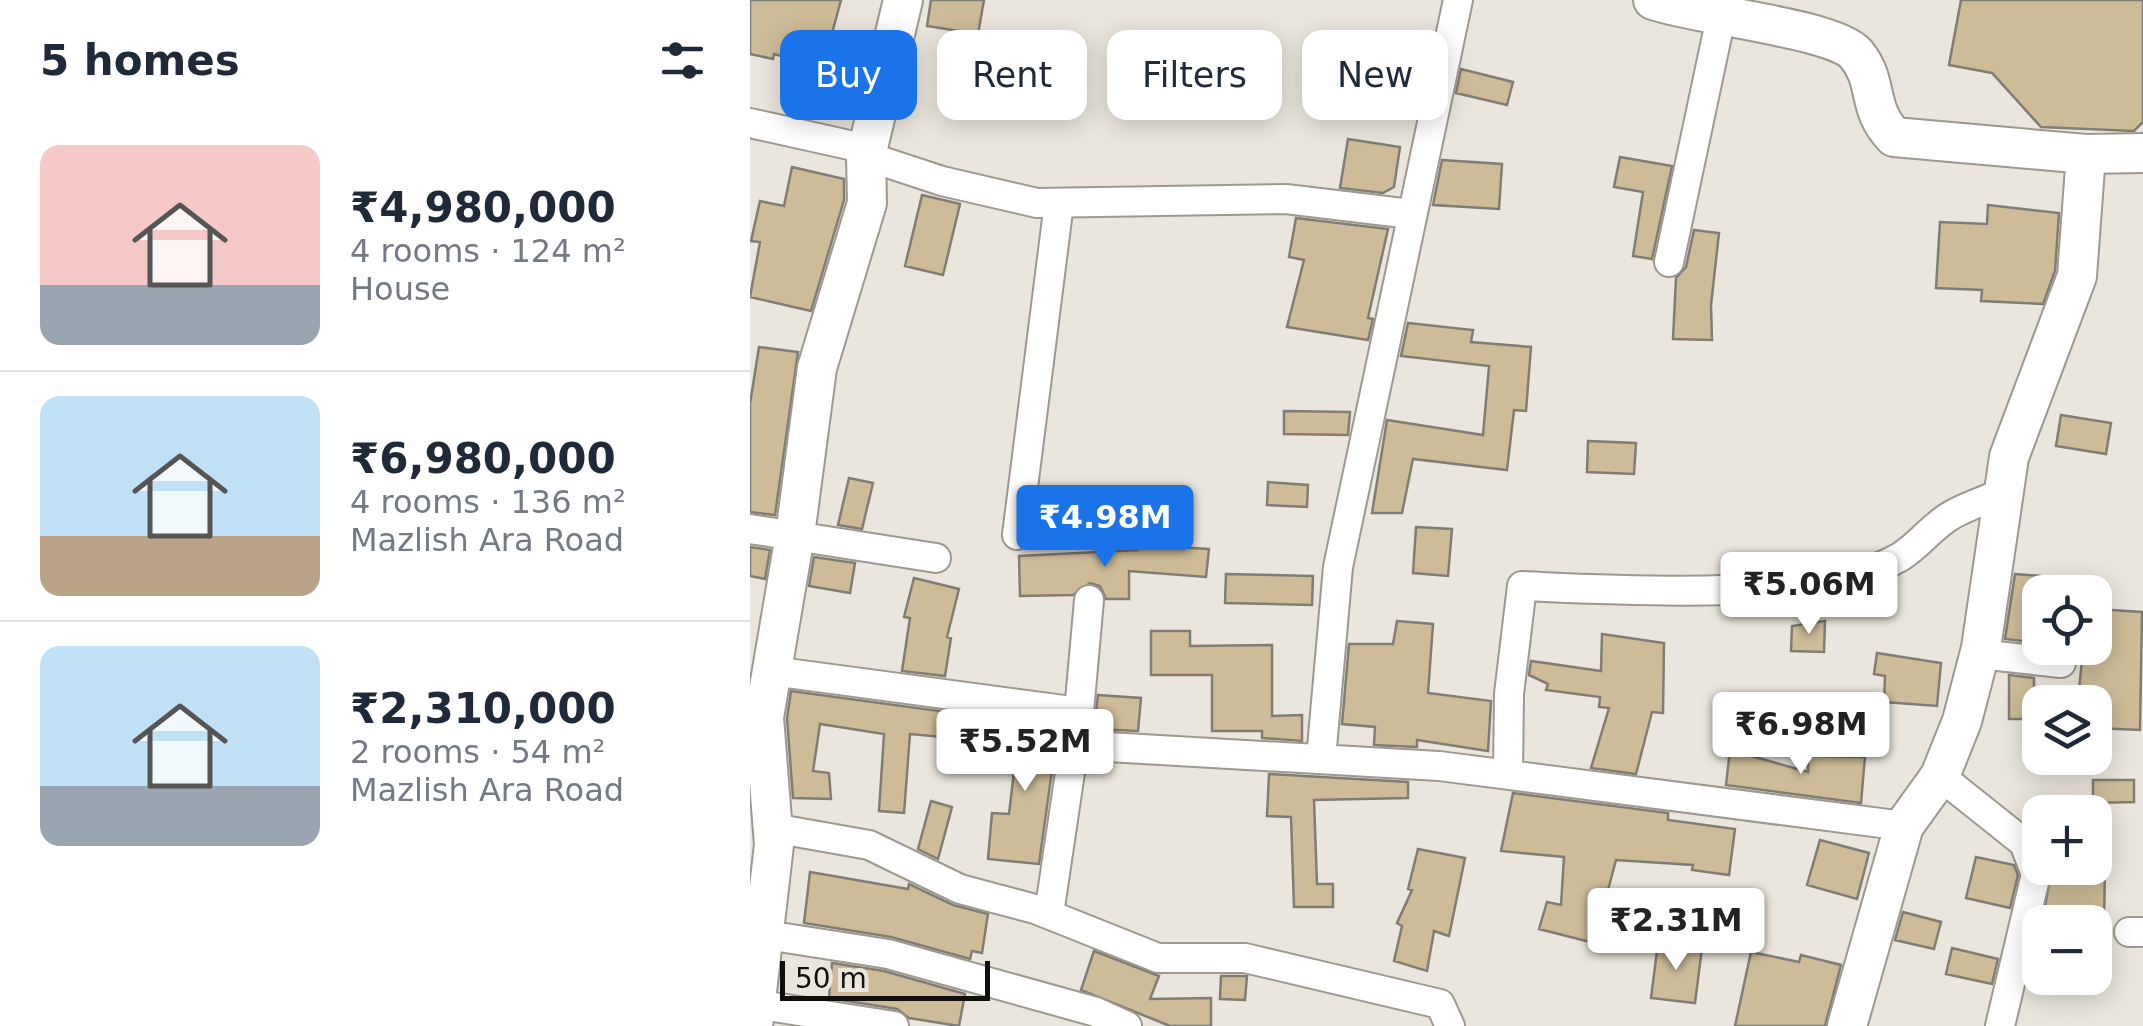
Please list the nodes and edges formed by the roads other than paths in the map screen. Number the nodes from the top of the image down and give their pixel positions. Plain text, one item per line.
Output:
1 (903, 0) edge
2 (1458, 0) edge
3 (1653, 0) edge
4 (1720, 17) junction
5 (750, 123) edge
6 (867, 152) junction
7 (2143, 153) edge
8 (2086, 154) junction
9 (1059, 203) junction
10 (1411, 214) junction
11 (1669, 262) dead end
12 (2002, 493) junction
13 (750, 530) edge
14 (796, 535) junction
15 (1017, 536) dead end
16 (936, 558) dead end
17 (1089, 600) dead end
18 (1979, 654) junction
19 (2022, 659) edge
20 (765, 660) edge
21 (1078, 712) junction
22 (1073, 746) junction
23 (1321, 760) junction
24 (1508, 774) junction
25 (1940, 776) junction
26 (1904, 826) junction
27 (766, 839) edge
28 (1049, 914) junction
29 (766, 935) junction
30 (754, 1004) edge
31 (894, 1026) edge
32 (1126, 1026) edge
33 (1450, 1026) edge
34 (1847, 1026) edge
35 (2000, 1026) edge

1 - 6 street
2 - 10 street
3 - 4 street
4 - 8 street
4 - 11 street
5 - 6 street
6 - 9 street
6 - 14 street
7 - 8 street
8 - 12 street
9 - 10 street
9 - 15 street
10 - 23 street
12 - 18 street
12 - 24 street
13 - 14 street
14 - 16 street
14 - 20 street
17 - 21 street
18 - 19 street
18 - 25 street
20 - 21 street
20 - 27 street
21 - 22 street
22 - 23 street
22 - 28 street
23 - 24 street
24 - 26 street
25 - 26 street
25 - 35 street
26 - 34 street
27 - 28 street
27 - 29 street
28 - 33 street
29 - 30 street
29 - 32 street
30 - 31 street

